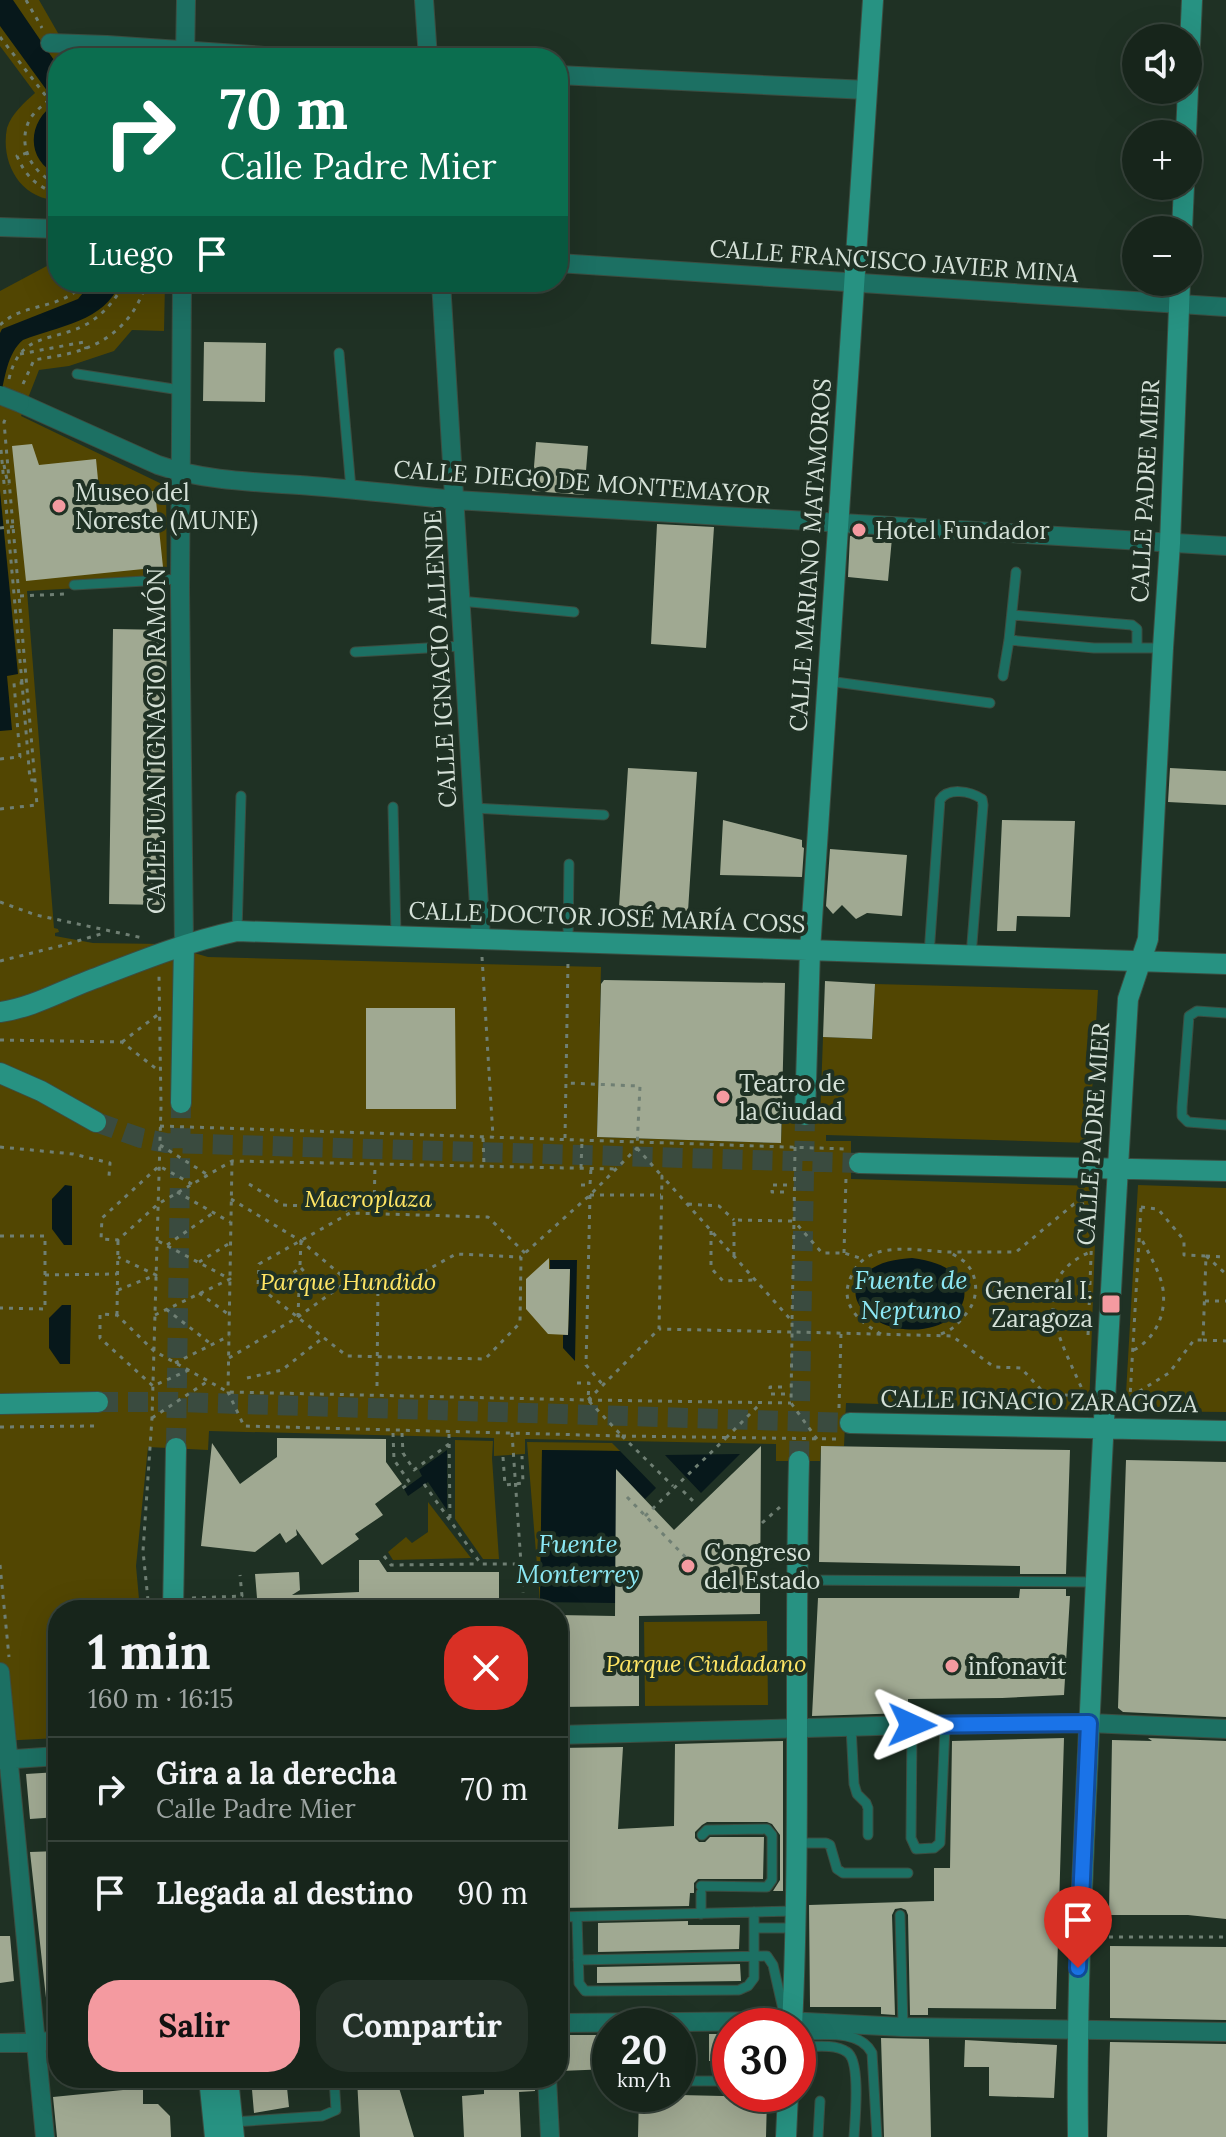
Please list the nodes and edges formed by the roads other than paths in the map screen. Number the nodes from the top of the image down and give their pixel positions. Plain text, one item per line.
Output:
1 (186, 0) edge
2 (424, 0) edge
3 (873, 0) edge
4 (1192, 0) edge
5 (50, 43) dead end
6 (111, 48) edge
7 (185, 48) edge
8 (427, 48) edge
9 (568, 75) edge
10 (867, 90) junction
11 (1187, 120) edge
12 (0, 227) edge
13 (48, 229) edge
14 (568, 264) edge
15 (856, 282) junction
16 (182, 292) edge
17 (442, 292) edge
18 (1179, 296) edge
19 (1179, 304) junction
20 (1226, 307) edge
21 (339, 353) dead end
22 (77, 374) dead end
23 (180, 390) junction
24 (12, 397) edge
25 (181, 473) junction
26 (351, 489) junction
27 (455, 500) junction
28 (838, 523) junction
29 (1170, 543) junction
30 (1226, 546) edge
31 (1016, 572) dead end
32 (180, 579) junction
33 (74, 585) dead end
34 (460, 601) junction
35 (574, 612) dead end
36 (1012, 615) junction
37 (1009, 640) junction
38 (463, 646) junction
39 (1137, 648) junction
40 (1163, 648) junction
41 (355, 652) dead end
42 (1003, 676) dead end
43 (828, 681) junction
44 (990, 703) dead end
45 (241, 796) dead end
46 (393, 807) dead end
47 (473, 808) junction
48 (604, 815) dead end
49 (569, 864) dead end
50 (237, 931) junction
51 (396, 936) junction
52 (481, 938) junction
53 (184, 946) junction
54 (568, 950) junction
55 (810, 950) junction
56 (929, 954) junction
57 (971, 956) junction
58 (1140, 963) junction
59 (1226, 964) edge
60 (0, 1012) edge
61 (1226, 1013) edge
62 (0, 1073) edge
63 (181, 1103) tunnel mouth
64 (805, 1115) tunnel mouth
65 (96, 1122) tunnel mouth
66 (1226, 1125) edge
67 (851, 1163) tunnel mouth
68 (1117, 1169) junction
69 (1226, 1171) edge
70 (98, 1402) tunnel mouth
71 (0, 1404) edge
72 (843, 1424) tunnel mouth
73 (1102, 1429) junction
74 (1226, 1431) edge
75 (176, 1448) tunnel mouth
76 (799, 1461) tunnel mouth
77 (1095, 1582) junction
78 (789, 1586) junction
79 (173, 1600) edge
80 (0, 1672) edge
81 (1089, 1723) junction
82 (912, 1725) junction
83 (945, 1726) junction
84 (851, 1727) junction
85 (797, 1729) junction
86 (1226, 1729) edge
87 (568, 1735) edge
88 (48, 1757) edge
89 (4, 1760) edge
90 (702, 1835) dead end
91 (868, 1835) dead end
92 (796, 1843) junction
93 (908, 1873) dead end
94 (754, 1912) junction
95 (701, 1914) junction
96 (900, 1915) dead end
97 (568, 1917) edge
98 (577, 1917) junction
99 (797, 1920) junction
100 (754, 1928) junction
101 (754, 1955) junction
102 (578, 1960) junction
103 (786, 2008) edge
104 (793, 2008) edge
105 (568, 2023) edge
106 (712, 2025) edge
107 (816, 2026) edge
108 (903, 2027) junction
109 (816, 2030) edge
110 (1077, 2031) junction
111 (1226, 2032) edge
112 (48, 2041) edge
113 (34, 2042) junction
114 (0, 2043) edge
115 (816, 2047) edge
116 (210, 2088) edge
117 (229, 2088) edge
118 (335, 2088) edge
119 (548, 2088) edge
120 (820, 2101) dead end
121 (787, 2112) edge
122 (233, 2130) edge
123 (45, 2137) edge
124 (215, 2137) edge
125 (550, 2137) edge
126 (786, 2137) edge
127 (818, 2137) edge
128 (854, 2137) edge
129 (877, 2137) edge
130 (1078, 2137) edge

1 - 7 street
2 - 8 street
3 - 10 street, CALLE MARIANO MATAMOROS
4 - 11 street
5 - 6 street
9 - 10 street
10 - 15 street, CALLE MARIANO MATAMOROS
12 - 13 street
14 - 15 street, CALLE FRANCISCO JAVIER MINA
15 - 19 street, CALLE FRANCISCO JAVIER MINA
15 - 28 street, CALLE MARIANO MATAMOROS
16 - 23 street, CALLE JUAN IGNACIO RAMÓN
17 - 27 street, CALLE IGNACIO ALLENDE
18 - 19 street, CALLE PADRE MIER
19 - 20 street, CALLE FRANCISCO JAVIER MINA
19 - 29 street, CALLE PADRE MIER
21 - 26 lane
22 - 23 lane
23 - 25 street, CALLE JUAN IGNACIO RAMÓN
24 - 25 street, CALLE DIEGO DE MONTEMAYOR
25 - 26 street, CALLE DIEGO DE MONTEMAYOR
25 - 32 street, CALLE JUAN IGNACIO RAMÓN
26 - 27 street, CALLE DIEGO DE MONTEMAYOR
27 - 28 street, CALLE DIEGO DE MONTEMAYOR
27 - 34 street, CALLE IGNACIO ALLENDE
28 - 29 street, CALLE DIEGO DE MONTEMAYOR
28 - 43 street, CALLE MARIANO MATAMOROS
29 - 30 street, CALLE DIEGO DE MONTEMAYOR
29 - 40 street, CALLE PADRE MIER
31 - 36 lane
32 - 33 lane
32 - 53 street, CALLE JUAN IGNACIO RAMÓN
34 - 35 lane
34 - 38 street, CALLE IGNACIO ALLENDE
36 - 37 lane
36 - 39 lane
37 - 39 lane
37 - 42 lane
38 - 41 lane
38 - 47 street, CALLE IGNACIO ALLENDE
39 - 40 lane
40 - 58 street, CALLE PADRE MIER
43 - 44 lane
43 - 55 street, CALLE MARIANO MATAMOROS
45 - 50 lane
46 - 51 lane
47 - 48 lane
47 - 52 street, CALLE IGNACIO ALLENDE
49 - 54 lane
50 - 51 street, CALLE DOCTOR JOSÉ MARÍA COSS
50 - 53 street, CALLE DOCTOR JOSÉ MARÍA COSS
51 - 52 street, CALLE DOCTOR JOSÉ MARÍA COSS
52 - 54 street, CALLE DOCTOR JOSÉ MARÍA COSS
53 - 60 street, CALLE DOCTOR JOSÉ MARÍA COSS
53 - 63 street, CALLE JUAN IGNACIO RAMÓN
54 - 55 street, CALLE DOCTOR JOSÉ MARÍA COSS
55 - 56 street, CALLE DOCTOR JOSÉ MARÍA COSS
55 - 64 street, CALLE MARIANO MATAMOROS
56 - 57 street, CALLE DOCTOR JOSÉ MARÍA COSS
56 - 57 lane
57 - 58 street, CALLE DOCTOR JOSÉ MARÍA COSS
58 - 59 street, CALLE DOCTOR JOSÉ MARÍA COSS
58 - 68 street, CALLE PADRE MIER
61 - 66 lane
62 - 65 street
67 - 68 street
68 - 69 street
68 - 73 street, CALLE PADRE MIER
70 - 71 street
72 - 73 street, CALLE IGNACIO ZARAGOZA
73 - 74 street, CALLE IGNACIO ZARAGOZA
73 - 77 street, CALLE PADRE MIER
75 - 79 street
76 - 78 street
77 - 78 lane
77 - 81 street, CALLE PADRE MIER
78 - 85 street
80 - 89 street
81 - 83 street
81 - 86 street
81 - 110 street, CALLE PADRE MIER
82 - 83 street
82 - 83 lane
82 - 84 street
84 - 85 street
84 - 91 lane
85 - 87 street
85 - 92 street
88 - 89 street
89 - 113 street
90 - 95 lane
92 - 93 lane
92 - 99 street
94 - 95 lane
94 - 99 lane
94 - 100 lane
95 - 98 lane
96 - 108 lane
97 - 98 lane
98 - 102 lane
99 - 100 lane
99 - 104 street
100 - 101 lane
101 - 102 lane
101 - 102 lane
101 - 103 lane
105 - 106 street
107 - 108 street
108 - 110 street
109 - 129 lane
110 - 111 street
110 - 130 street, CALLE PADRE MIER
112 - 113 street
113 - 114 street
113 - 123 street
115 - 128 lane
116 - 124 street
117 - 122 street
118 - 122 lane
119 - 125 street
120 - 127 lane
121 - 126 street

